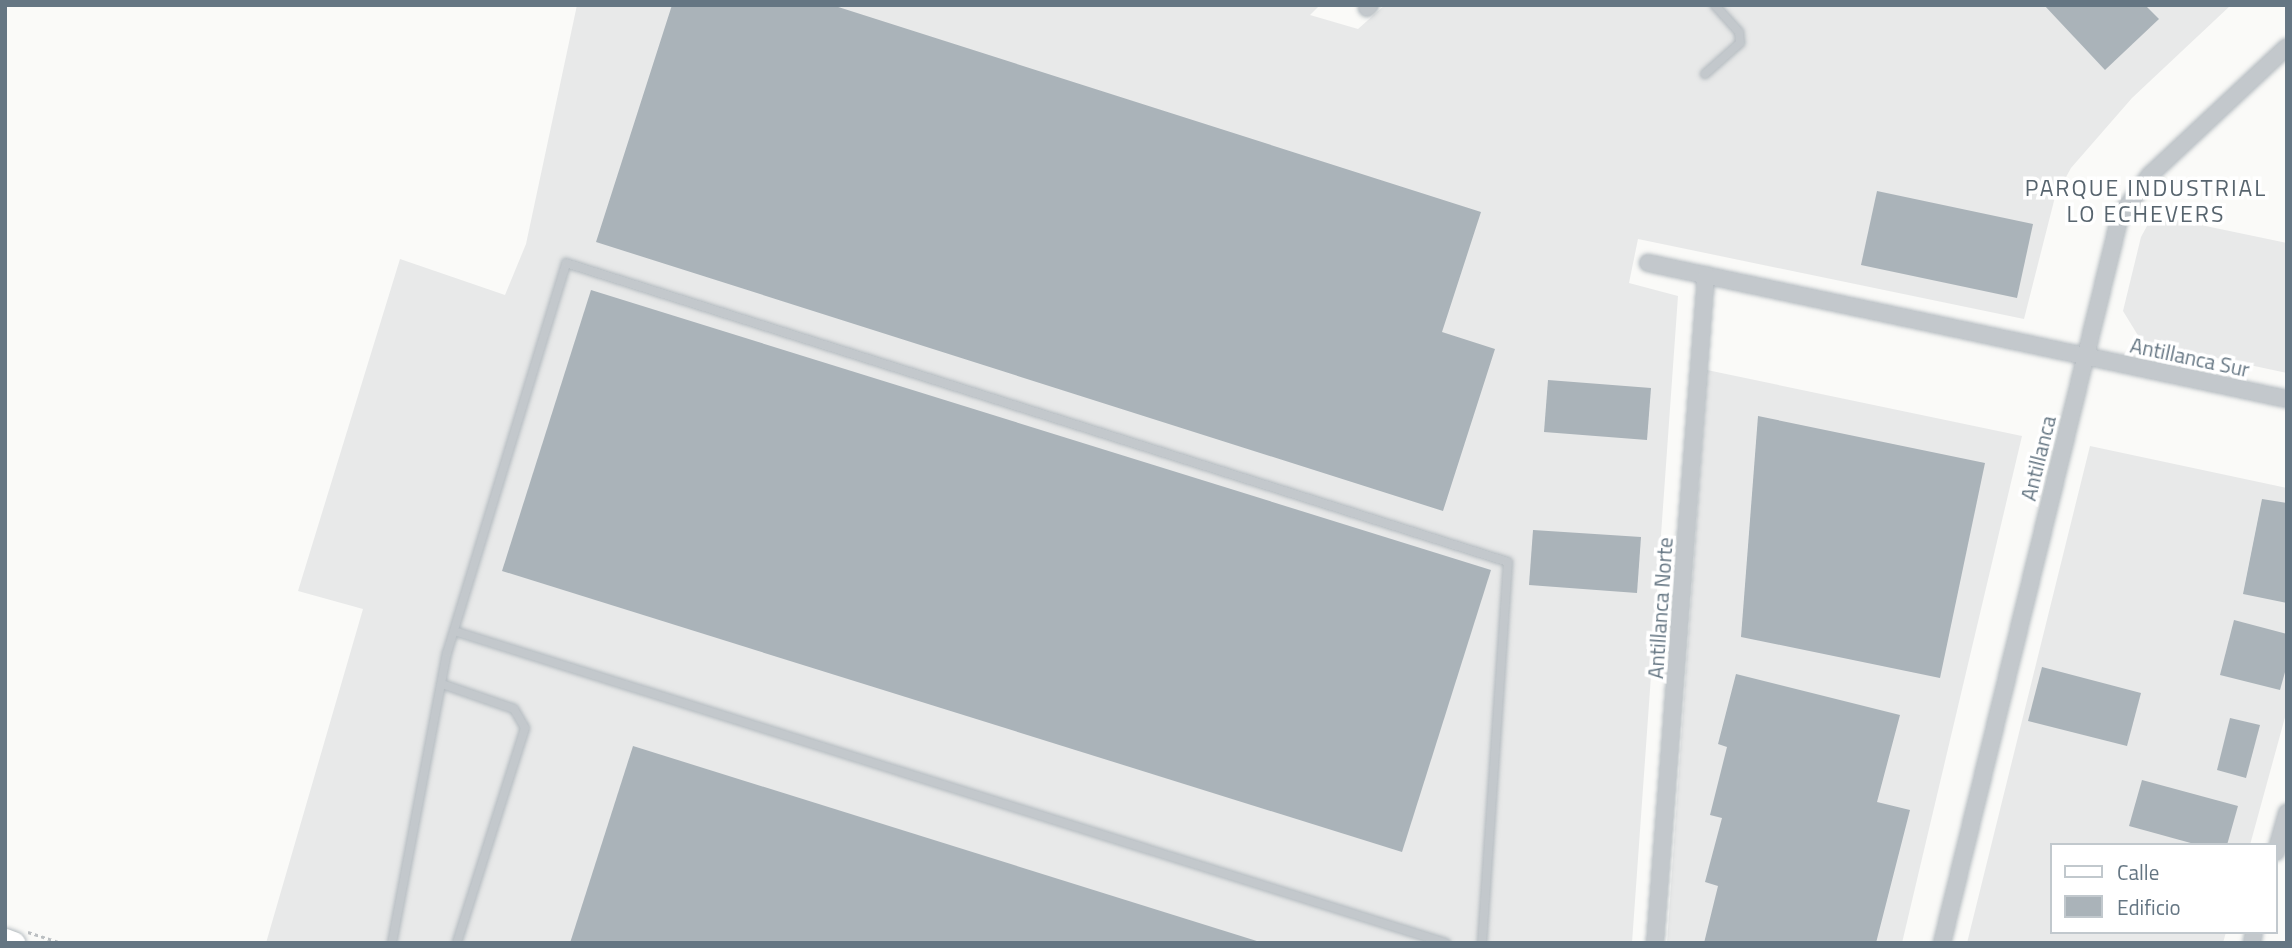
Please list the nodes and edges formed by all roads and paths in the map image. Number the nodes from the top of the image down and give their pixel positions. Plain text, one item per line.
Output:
1 (1715, 5) edge
2 (2287, 47) edge
3 (1705, 74) dead end
4 (1647, 263) dead end
5 (1706, 275) junction
6 (2085, 357) junction
7 (2287, 399) edge
8 (454, 631) junction
9 (442, 684) junction
10 (2287, 814) edge
11 (2278, 845) edge
12 (12, 937) edge
13 (62, 943) edge
14 (392, 943) edge
15 (457, 943) edge
16 (1446, 943) edge
17 (1482, 943) edge
18 (1655, 943) edge
19 (1942, 943) edge

1 - 3 lane
2 - 6 street, Antillanca
4 - 5 street
5 - 6 street
5 - 18 street, Antillanca Norte
6 - 7 street, Antillanca Sur
6 - 19 street, Antillanca
8 - 9 lane
8 - 16 lane
8 - 17 lane
9 - 14 lane
9 - 15 lane
10 - 11 street
12 - 13 path

